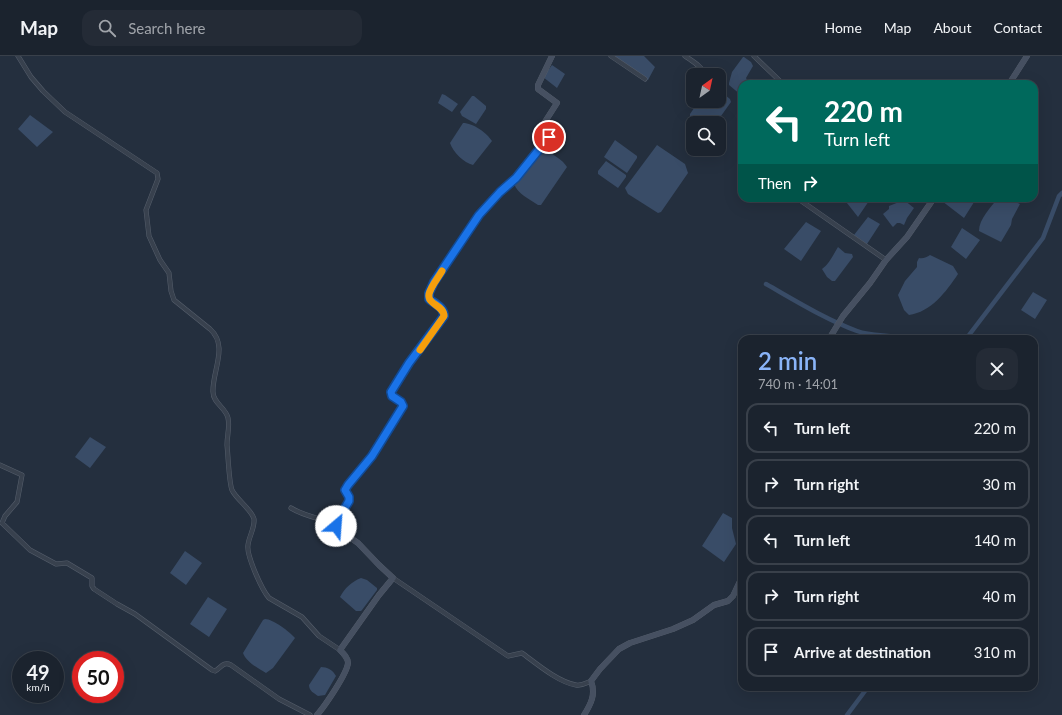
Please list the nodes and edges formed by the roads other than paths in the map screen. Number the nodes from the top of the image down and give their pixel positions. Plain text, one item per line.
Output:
1 (18, 56) edge
2 (552, 56) edge
3 (611, 56) edge
4 (685, 56) edge
5 (754, 56) edge
6 (1027, 56) edge
7 (701, 68) edge
8 (645, 80) dead end
9 (779, 80) edge
10 (1012, 80) edge
11 (803, 202) edge
12 (929, 202) edge
13 (886, 260) junction
14 (831, 335) edge
15 (0, 465) edge
16 (291, 508) dead end
17 (336, 523) junction
18 (393, 578) junction
19 (738, 585) edge
20 (340, 650) junction
21 (591, 681) junction
22 (307, 715) edge
23 (316, 715) edge
24 (584, 715) edge

1 - 20 street
2 - 17 main road
3 - 8 street
4 - 7 street
5 - 9 street
6 - 10 main road
11 - 13 street
12 - 13 main road
13 - 14 main road
15 - 22 street
16 - 17 street
17 - 18 main road
18 - 20 main road
18 - 21 street
19 - 21 main road
20 - 23 main road
21 - 24 main road

